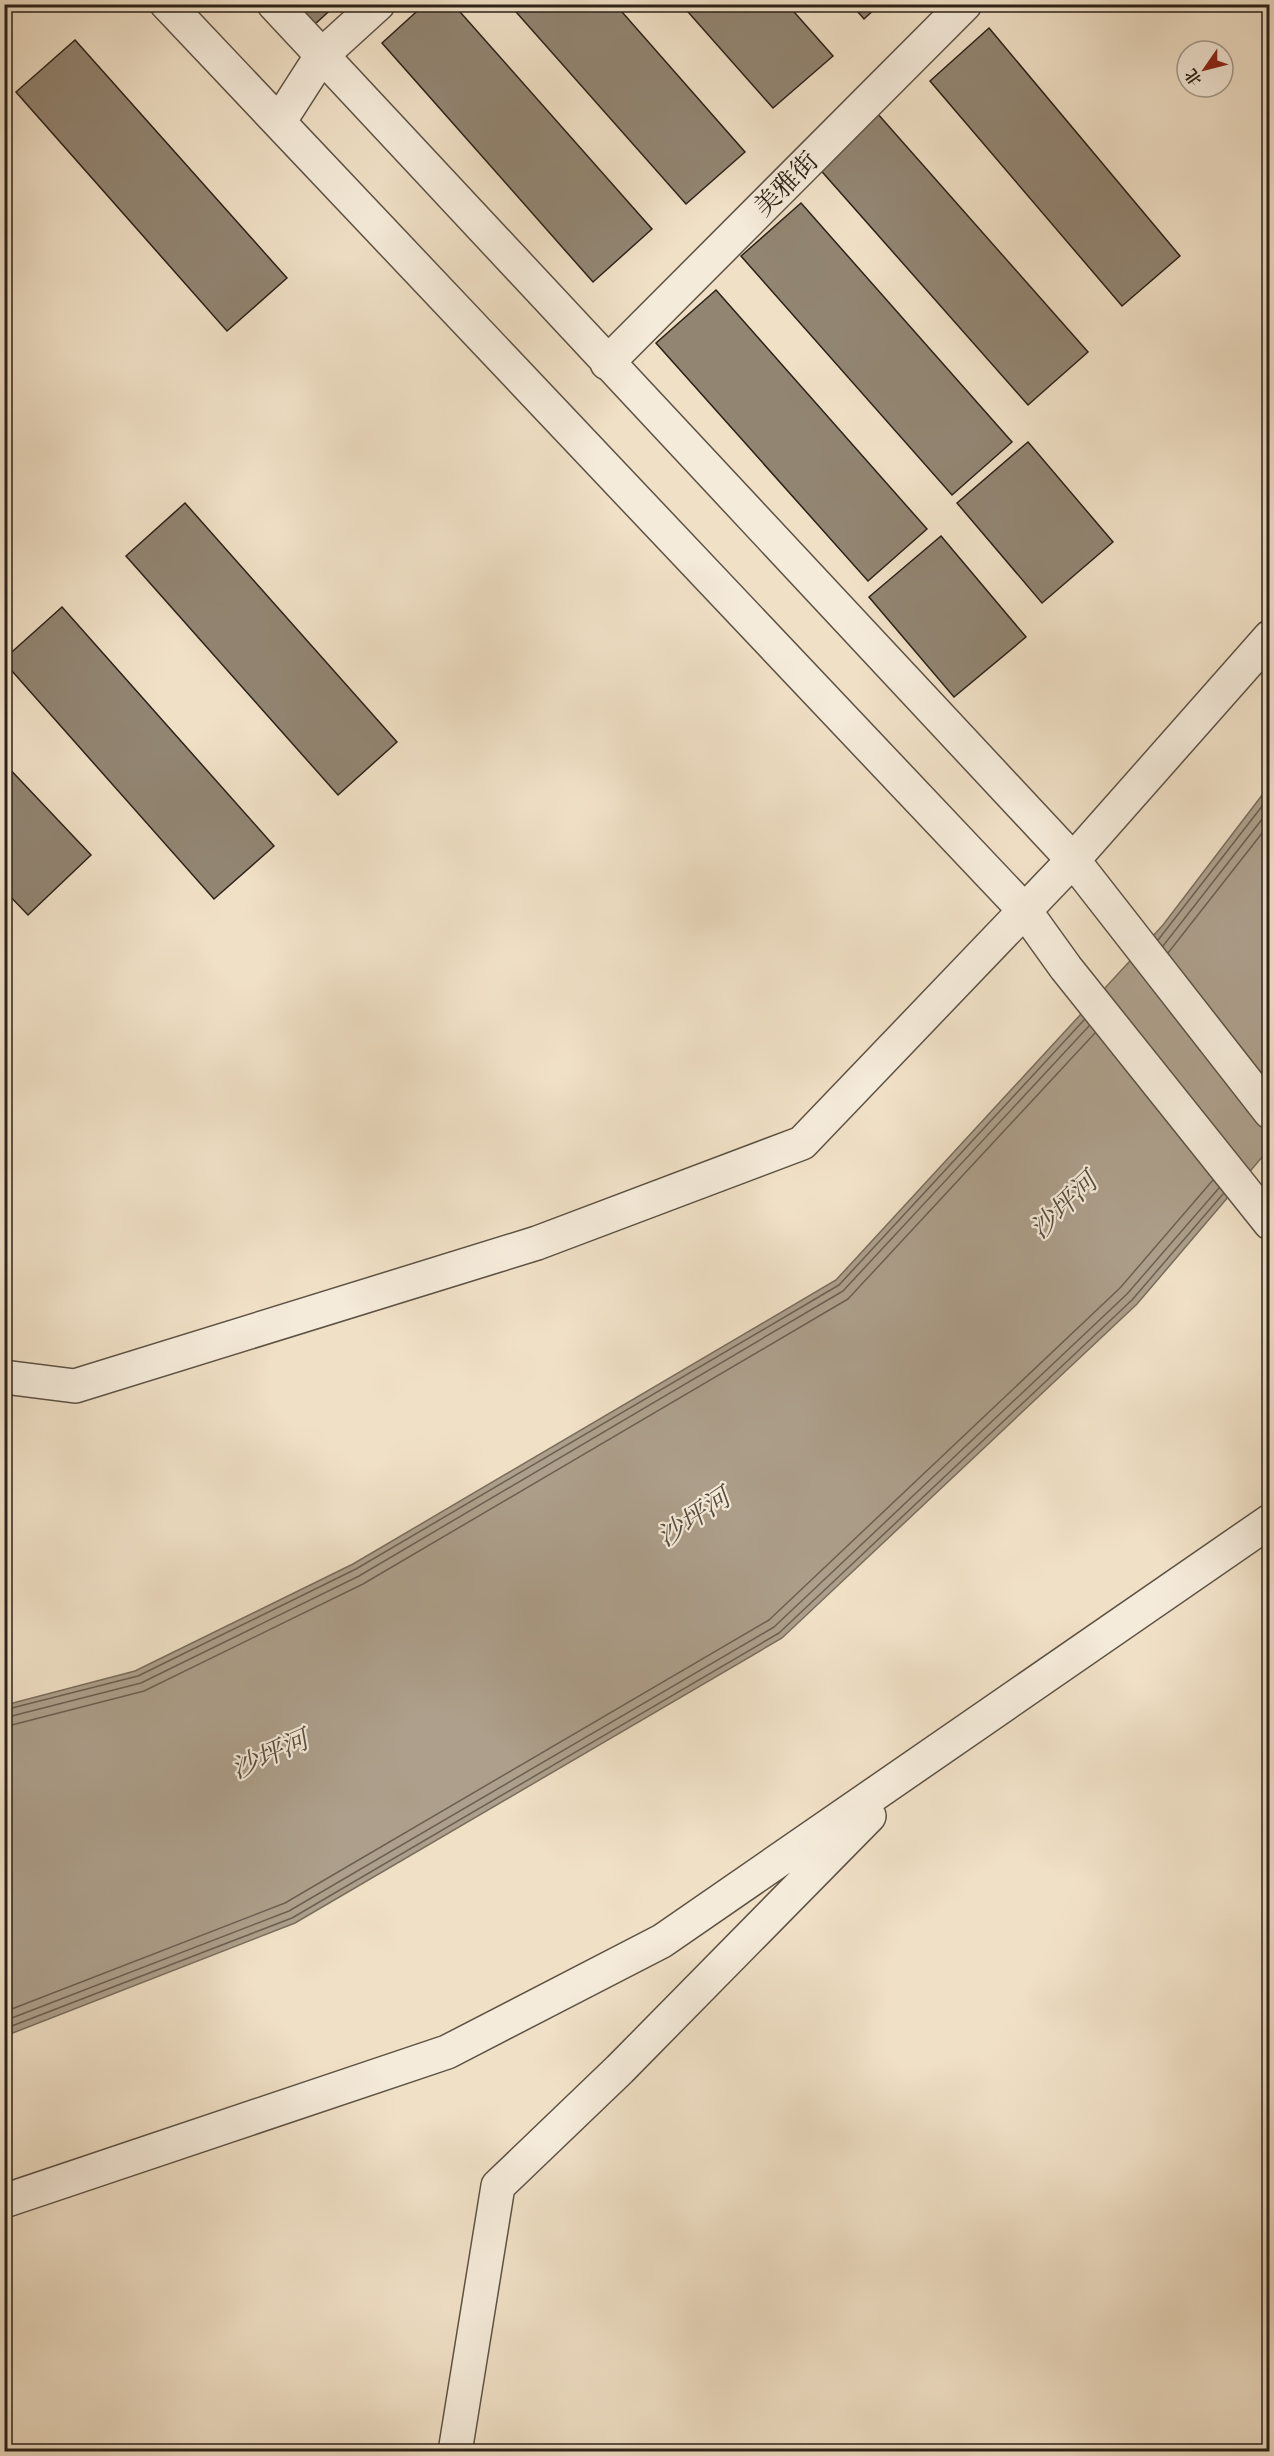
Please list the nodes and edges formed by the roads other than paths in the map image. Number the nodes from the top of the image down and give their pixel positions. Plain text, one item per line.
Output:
1 (167, 4) edge
2 (274, 4) edge
3 (378, 4) edge
4 (965, 4) edge
5 (322, 55) junction
6 (279, 122) junction
7 (607, 363) junction
8 (1269, 637) edge
9 (1073, 860) junction
10 (1025, 911) junction
11 (1269, 1112) edge
12 (1269, 1223) edge
13 (4, 1377) edge
14 (1269, 1521) edge
15 (925, 1759) junction
16 (4, 2201) edge
17 (454, 2451) edge

1 - 6 street
2 - 5 street
3 - 5 street
4 - 7 street, 美雅街
5 - 6 street
5 - 7 street
6 - 10 street
7 - 9 street
8 - 9 street
9 - 10 street
9 - 11 street
10 - 12 street
10 - 13 street
14 - 15 street
15 - 16 street
15 - 17 street

